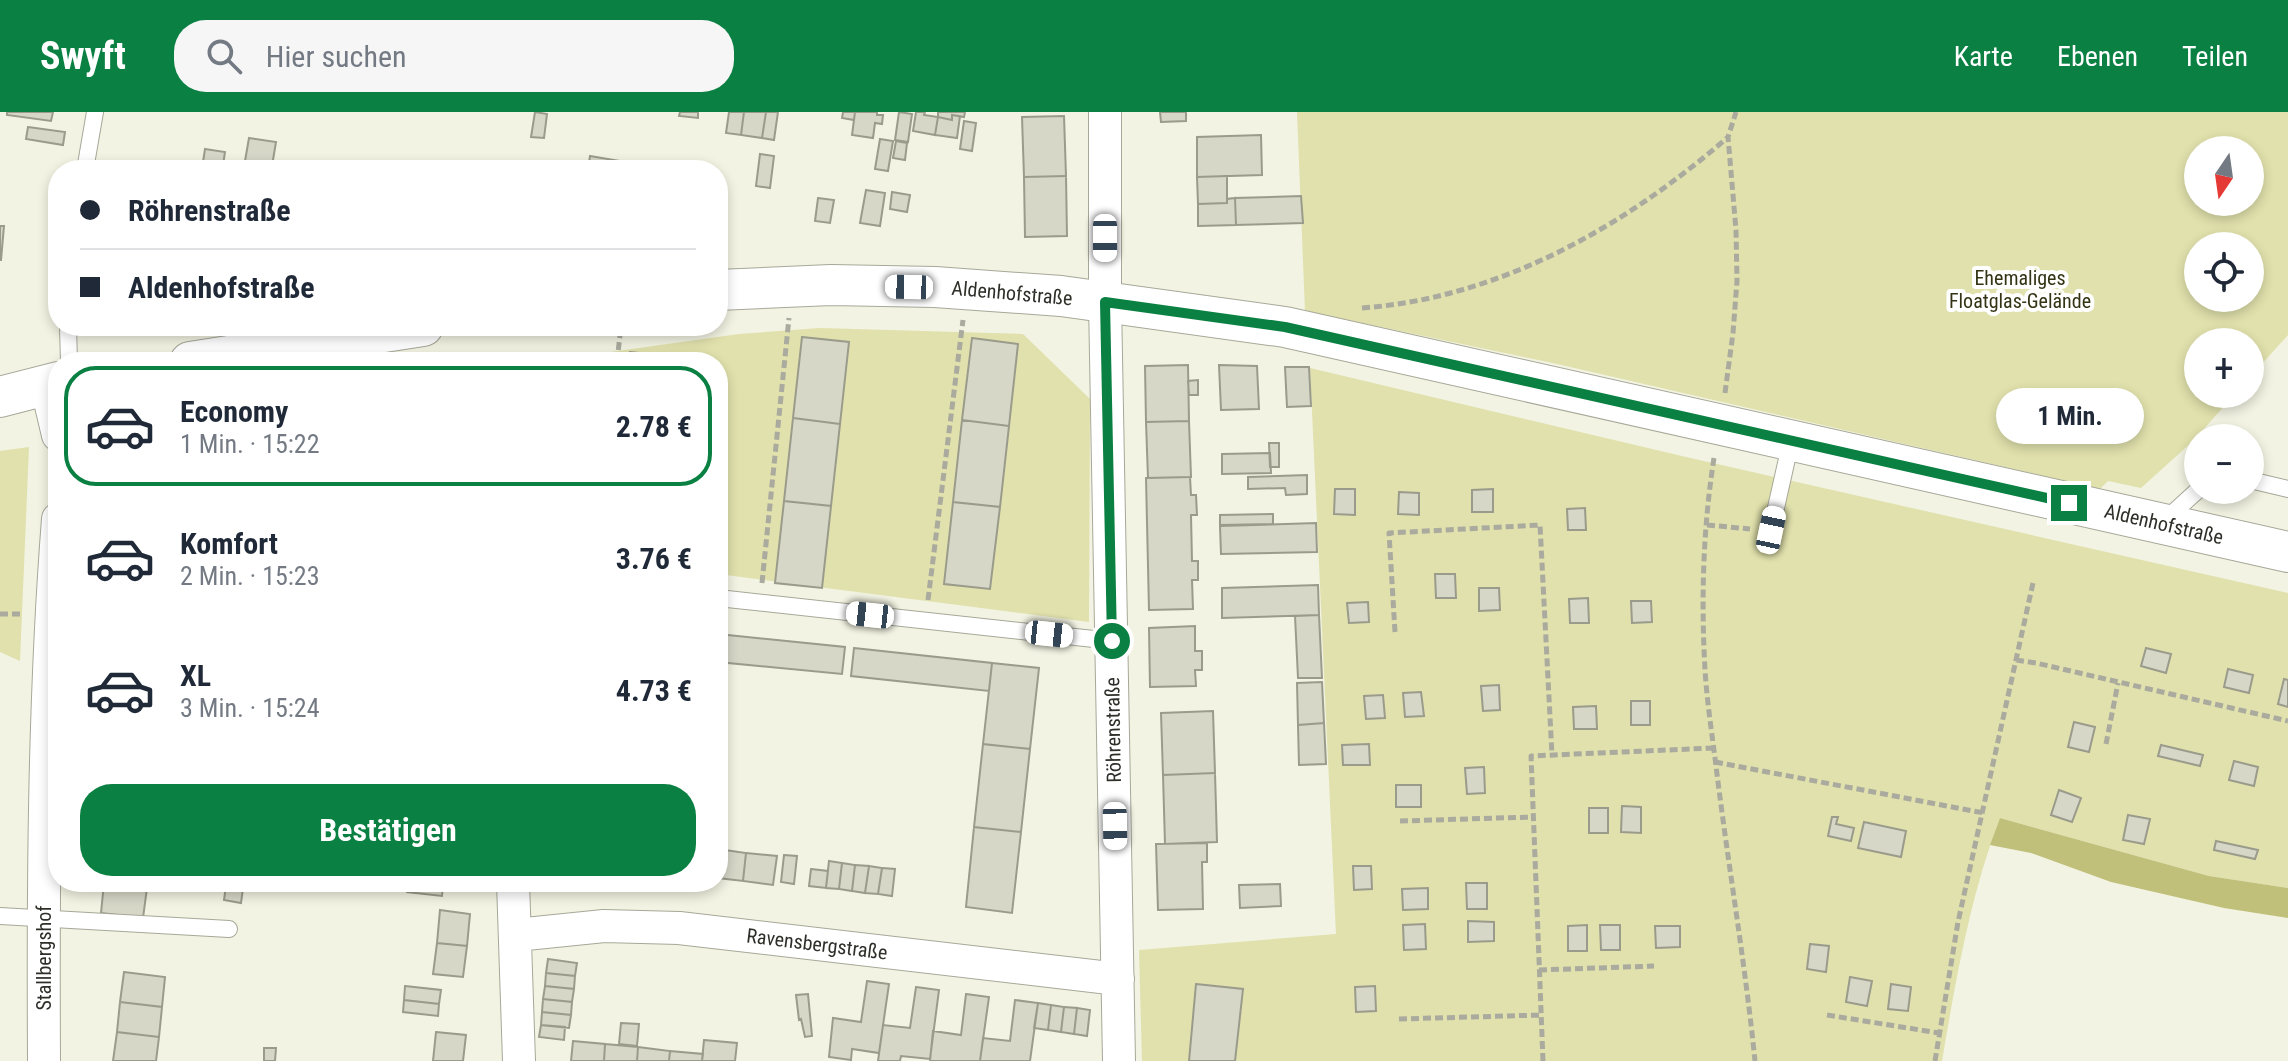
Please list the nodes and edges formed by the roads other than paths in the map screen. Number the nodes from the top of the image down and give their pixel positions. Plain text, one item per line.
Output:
1 (95, 112) edge
2 (1105, 112) edge
3 (87, 160) edge
4 (728, 290) edge
5 (1105, 302) junction
6 (359, 336) edge
7 (257, 352) edge
8 (48, 377) edge
9 (0, 379) edge
10 (48, 380) edge
11 (0, 397) edge
12 (1791, 441) junction
13 (2264, 483) edge
14 (2288, 489) edge
15 (2184, 503) edge
16 (2162, 524) junction
17 (1771, 530) road end
18 (2288, 552) edge
19 (728, 599) edge
20 (1112, 641) junction
21 (48, 802) edge
22 (514, 892) edge
23 (0, 916) edge
24 (43, 917) junction
25 (229, 929) dead end
26 (516, 935) junction
27 (1118, 979) junction
28 (44, 1061) edge
29 (519, 1061) edge
30 (1119, 1061) edge

1 - 3 lane
2 - 5 street, Röhrenstraße
4 - 5 street, Aldenhofstraße
5 - 12 street, Aldenhofstraße
5 - 20 street, Röhrenstraße
6 - 7 street
8 - 9 street
10 - 11 street
12 - 16 street, Aldenhofstraße
12 - 17 lane
13 - 14 lane
15 - 16 lane
16 - 18 street, Aldenhofstraße
19 - 20 lane
20 - 27 street, Röhrenstraße
21 - 24 street, Stallbergshof
22 - 26 street
23 - 24 lane
24 - 25 lane
24 - 28 street, Stallbergshof
26 - 27 street, Ravensbergstraße
26 - 29 street
27 - 30 street, Röhrenstraße

